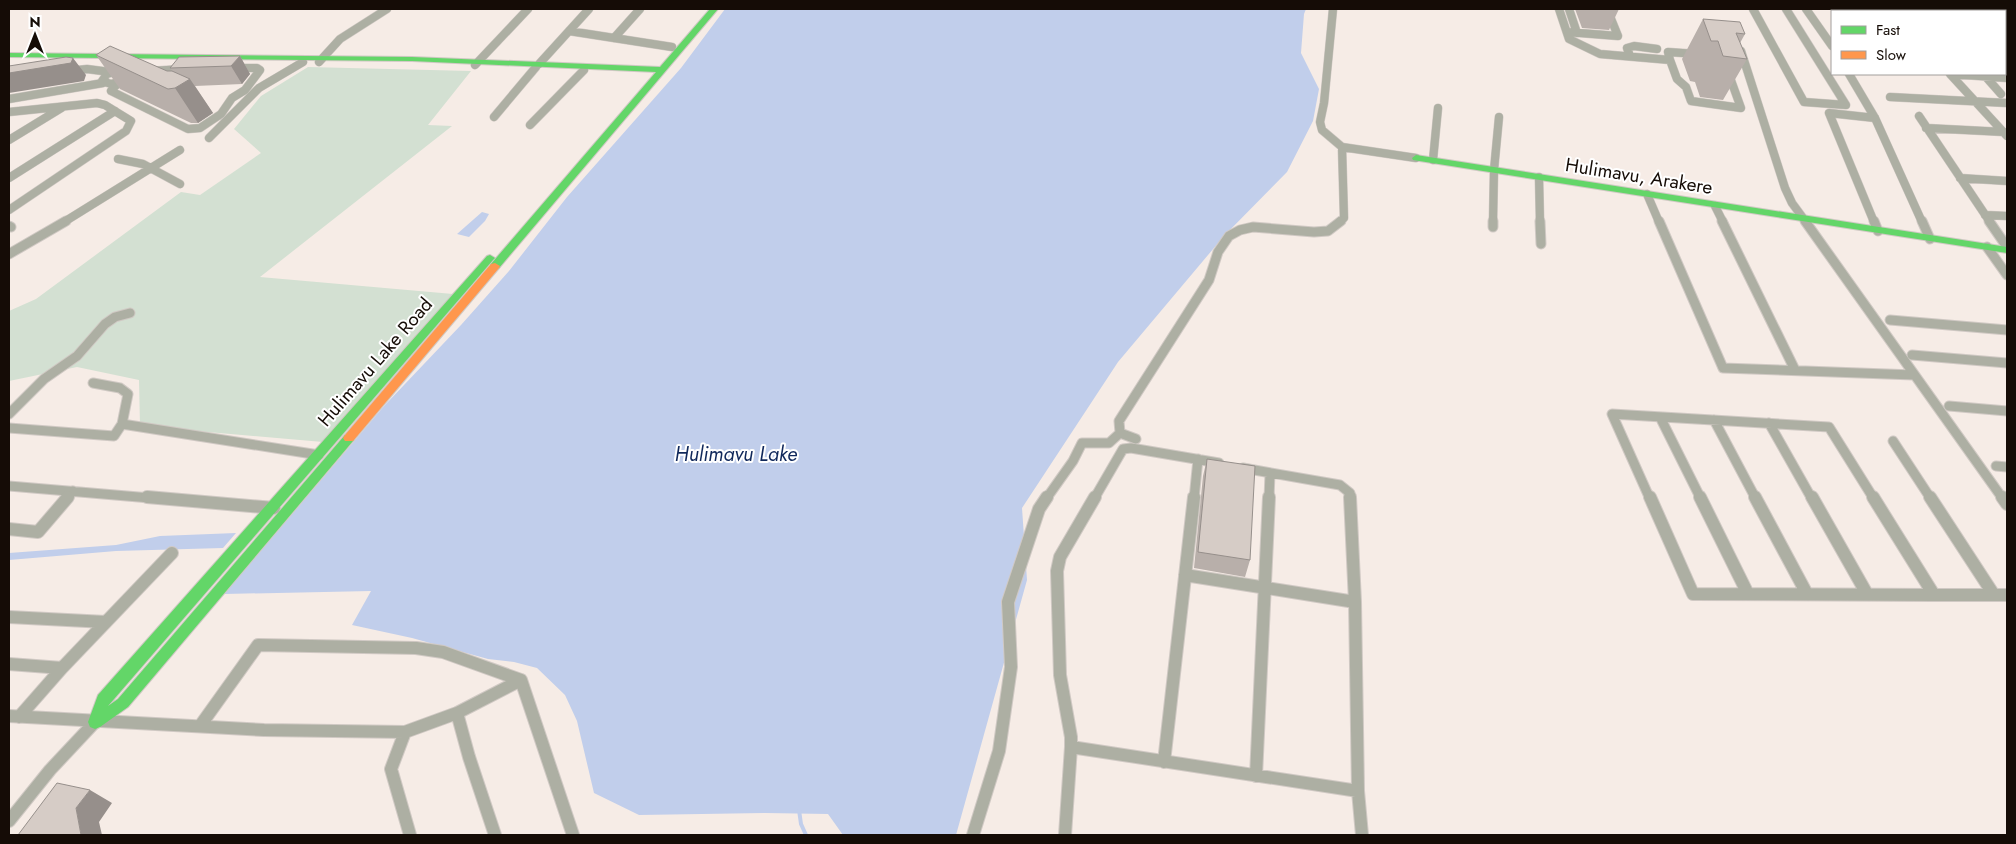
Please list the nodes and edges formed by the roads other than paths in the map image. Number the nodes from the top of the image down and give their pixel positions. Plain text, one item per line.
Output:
1 (387, 9) edge
2 (528, 9) edge
3 (589, 9) edge
4 (640, 9) edge
5 (704, 9) edge
6 (714, 9) edge
7 (1332, 9) edge
8 (1559, 9) edge
9 (1569, 9) edge
10 (1607, 9) edge
11 (1753, 9) edge
12 (1786, 9) edge
13 (1806, 9) edge
14 (569, 31) junction
15 (1567, 32) junction
16 (1577, 33) junction
17 (1618, 36) junction
18 (614, 38) junction
19 (1591, 38) dead end
20 (1831, 45) edge
21 (672, 47) junction
22 (1657, 49) dead end
23 (1740, 51) edge
24 (9, 55) edge
25 (1704, 55) edge
26 (1630, 56) junction
27 (9, 60) edge
28 (321, 60) junction
29 (1670, 60) junction
30 (303, 62) junction
31 (477, 63) junction
32 (1725, 65) edge
33 (538, 66) junction
34 (135, 67) junction
35 (114, 68) junction
36 (194, 69) edge
37 (223, 69) edge
38 (584, 70) junction
39 (58, 72) edge
40 (656, 72) junction
41 (1850, 75) edge
42 (1952, 75) edge
43 (1963, 75) edge
44 (1986, 77) junction
45 (2007, 78) edge
46 (103, 83) junction
47 (118, 83) junction
48 (2001, 94) dead end
49 (1890, 97) dead end
50 (9, 99) edge
51 (1975, 101) junction
52 (2007, 103) edge
53 (66, 106) junction
54 (1438, 108) dead end
55 (115, 111) junction
56 (9, 112) edge
57 (1919, 116) dead end
58 (1499, 117) dead end
59 (494, 118) dead end
60 (1875, 118) junction
61 (530, 125) dead end
62 (1926, 128) junction
63 (2006, 134) edge
64 (209, 138) dead end
65 (9, 140) edge
66 (1342, 147) junction
67 (180, 150) dead end
68 (1416, 158) joint
69 (118, 159) dead end
70 (1433, 160) junction
71 (152, 167) junction
72 (1494, 170) junction
73 (1540, 177) junction
74 (9, 178) edge
75 (1960, 178) junction
76 (2007, 181) edge
77 (180, 184) dead end
78 (1647, 194) junction
79 (1715, 206) junction
80 (9, 210) edge
81 (1985, 215) junction
82 (2007, 216) edge
83 (1803, 220) junction
84 (1493, 228) dead end
85 (1878, 231) junction
86 (1930, 239) junction
87 (1540, 244) dead end
88 (1987, 247) junction
89 (2007, 249) edge
90 (9, 254) edge
91 (2007, 275) edge
92 (130, 313) dead end
93 (1890, 320) dead end
94 (2007, 330) edge
95 (1912, 355) dead end
96 (2007, 363) edge
97 (1795, 370) junction
98 (1914, 375) junction
99 (94, 383) dead end
100 (1949, 406) dead end
101 (2007, 411) edge
102 (9, 414) edge
103 (1660, 417) junction
104 (1714, 420) junction
105 (1769, 423) junction
106 (122, 424) junction
107 (9, 428) edge
108 (1120, 432) junction
109 (1136, 439) dead end
110 (1893, 441) dead end
111 (319, 455) junction
112 (1198, 459) junction
113 (1996, 466) dead end
114 (2007, 467) edge
115 (1270, 473) junction
116 (9, 486) edge
117 (73, 491) junction
118 (2007, 504) edge
119 (272, 508) junction
120 (286, 512) junction
121 (9, 529) edge
122 (172, 553) dead end
123 (1185, 575) junction
124 (1265, 588) junction
125 (1748, 594) junction
126 (1807, 594) junction
127 (1867, 594) junction
128 (1934, 595) junction
129 (1994, 595) junction
130 (2007, 595) edge
131 (1355, 602) junction
132 (9, 617) edge
133 (106, 622) junction
134 (9, 664) edge
135 (62, 668) junction
136 (521, 680) junction
137 (457, 713) junction
138 (14, 717) edge
139 (95, 722) junction
140 (200, 726) junction
141 (405, 732) junction
142 (1071, 747) junction
143 (1164, 762) junction
144 (1256, 776) junction
145 (1358, 791) junction
146 (9, 821) edge
147 (410, 835) edge
148 (495, 835) edge
149 (573, 835) edge
150 (973, 835) edge
151 (1065, 835) edge
152 (1362, 835) edge

1 - 28 street
2 - 31 street
3 - 14 street
4 - 18 street
5 - 21 main road, Hulimavu Lake Road
6 - 40 main road, Hulimavu Lake Road
7 - 66 street
8 - 15 street
9 - 16 street
10 - 17 street
11 - 12 street
13 - 20 street
14 - 18 street
14 - 33 street
15 - 16 street
15 - 26 street
16 - 17 street
17 - 19 street
18 - 21 street
21 - 40 main road, Hulimavu Lake Road
22 - 26 street
23 - 83 street
24 - 34 main road
25 - 29 street
26 - 29 street
27 - 35 main road
28 - 30 main road
28 - 31 main road
28 - 34 main road
29 - 32 street
30 - 34 main road
30 - 64 street
31 - 33 main road
33 - 38 main road
33 - 40 main road
33 - 59 street
34 - 35 main road
34 - 36 street
34 - 47 street
35 - 39 street
35 - 46 street
37 - 47 street
38 - 40 main road
38 - 61 street
40 - 111 main road, Hulimavu Lake Road
40 - 120 main road, Hulimavu Lake Road
41 - 60 street
42 - 51 street
43 - 44 street
44 - 45 street
44 - 48 street
46 - 47 street
46 - 50 street
49 - 51 street
51 - 52 street
51 - 63 street
53 - 55 street
53 - 56 street
53 - 65 street
54 - 70 street
55 - 74 street
55 - 80 street
57 - 62 street
58 - 72 street
60 - 85 street
60 - 86 street
62 - 63 street
62 - 75 street
66 - 68 street, Hulimavu, Arakere
66 - 108 street
67 - 71 street
68 - 70 main road, Hulimavu, Arakere
69 - 71 street
70 - 72 main road, Hulimavu, Arakere
71 - 77 street
71 - 90 street
72 - 73 main road, Hulimavu, Arakere
72 - 84 street
73 - 78 main road, Hulimavu, Arakere
73 - 87 street
75 - 76 street
75 - 81 street
78 - 79 main road, Hulimavu, Arakere
78 - 97 street
79 - 83 main road, Hulimavu, Arakere
79 - 97 street
81 - 82 street
81 - 89 street
83 - 85 main road, Hulimavu, Arakere
83 - 98 street
85 - 86 main road, Hulimavu, Arakere
86 - 88 main road, Hulimavu, Arakere
88 - 89 main road, Hulimavu, Arakere
88 - 91 street
92 - 102 street
93 - 94 street
95 - 96 street
97 - 98 street
98 - 118 street
99 - 106 street
100 - 101 street
103 - 104 street
103 - 125 street
103 - 125 street
104 - 105 street
104 - 126 street
105 - 127 street
105 - 128 street
106 - 107 street
106 - 111 street
108 - 109 street
108 - 150 street
110 - 129 street
111 - 119 main road, Hulimavu Lake Road
112 - 115 street
112 - 123 street
112 - 142 street
113 - 114 street
115 - 124 street
115 - 131 street
116 - 117 street
117 - 119 street
117 - 121 street
119 - 120 street
119 - 139 main road, Hulimavu Lake Road
120 - 139 main road, Hulimavu Lake Road
122 - 133 street
123 - 124 street
123 - 143 street
124 - 131 street
124 - 144 street
125 - 126 street
126 - 127 street
127 - 128 street
128 - 129 street
129 - 130 street
131 - 145 street
132 - 133 street
133 - 135 street
134 - 135 street
135 - 138 street
136 - 137 street
136 - 140 street
136 - 149 street
137 - 141 street
137 - 148 street
138 - 139 street
139 - 140 street
139 - 146 street, Hulimavu Lake Road
140 - 141 street
141 - 147 street
142 - 143 street
142 - 151 street
143 - 144 street
144 - 145 street
145 - 152 street

